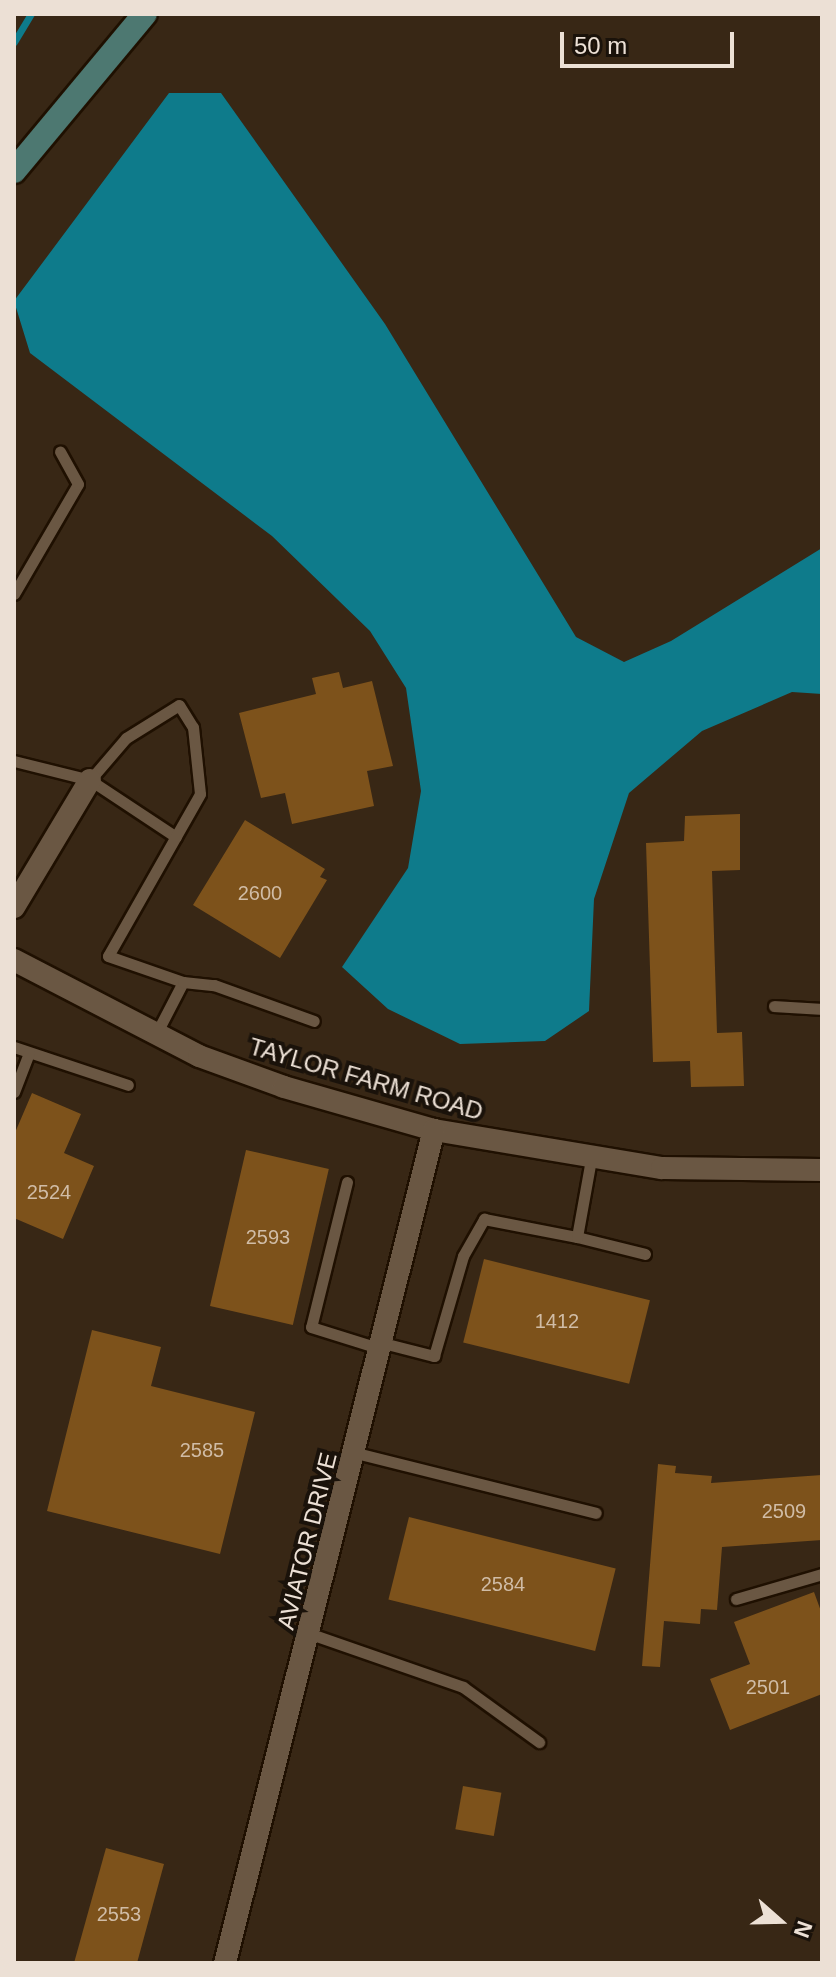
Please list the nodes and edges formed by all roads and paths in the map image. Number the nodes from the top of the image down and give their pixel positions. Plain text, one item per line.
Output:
1 (145, 14) edge
2 (14, 171) edge
3 (60, 452) dead end
4 (14, 594) edge
5 (14, 761) edge
6 (90, 780) junction
7 (176, 837) junction
8 (14, 907) edge
9 (14, 960) edge
10 (183, 982) junction
11 (774, 1006) dead end
12 (822, 1009) edge
13 (314, 1021) dead end
14 (156, 1034) junction
15 (14, 1047) edge
16 (29, 1053) junction
17 (128, 1085) dead end
18 (14, 1092) edge
19 (434, 1130) junction
20 (591, 1159) junction
21 (822, 1170) edge
22 (347, 1182) dead end
23 (577, 1237) junction
24 (645, 1254) dead end
25 (382, 1346) junction
26 (356, 1453) junction
27 (596, 1513) dead end
28 (822, 1574) edge
29 (736, 1599) dead end
30 (311, 1634) junction
31 (539, 1742) dead end
32 (225, 1963) edge

1 - 2 street
3 - 4 lane
5 - 6 lane
6 - 7 lane
6 - 7 lane
6 - 8 street
7 - 10 lane
9 - 14 street, TAYLOR FARM ROAD
10 - 13 lane
10 - 14 lane
11 - 12 lane
14 - 19 street, TAYLOR FARM ROAD
15 - 16 lane
16 - 17 lane
16 - 18 lane
19 - 20 street, TAYLOR FARM ROAD
19 - 25 street, AVIATOR DRIVE
20 - 21 street, TAYLOR FARM ROAD
20 - 23 lane
22 - 25 lane
23 - 24 lane
23 - 25 lane
25 - 26 street, AVIATOR DRIVE
26 - 27 lane
26 - 30 street, AVIATOR DRIVE
28 - 29 lane
30 - 31 lane
30 - 32 street, AVIATOR DRIVE

